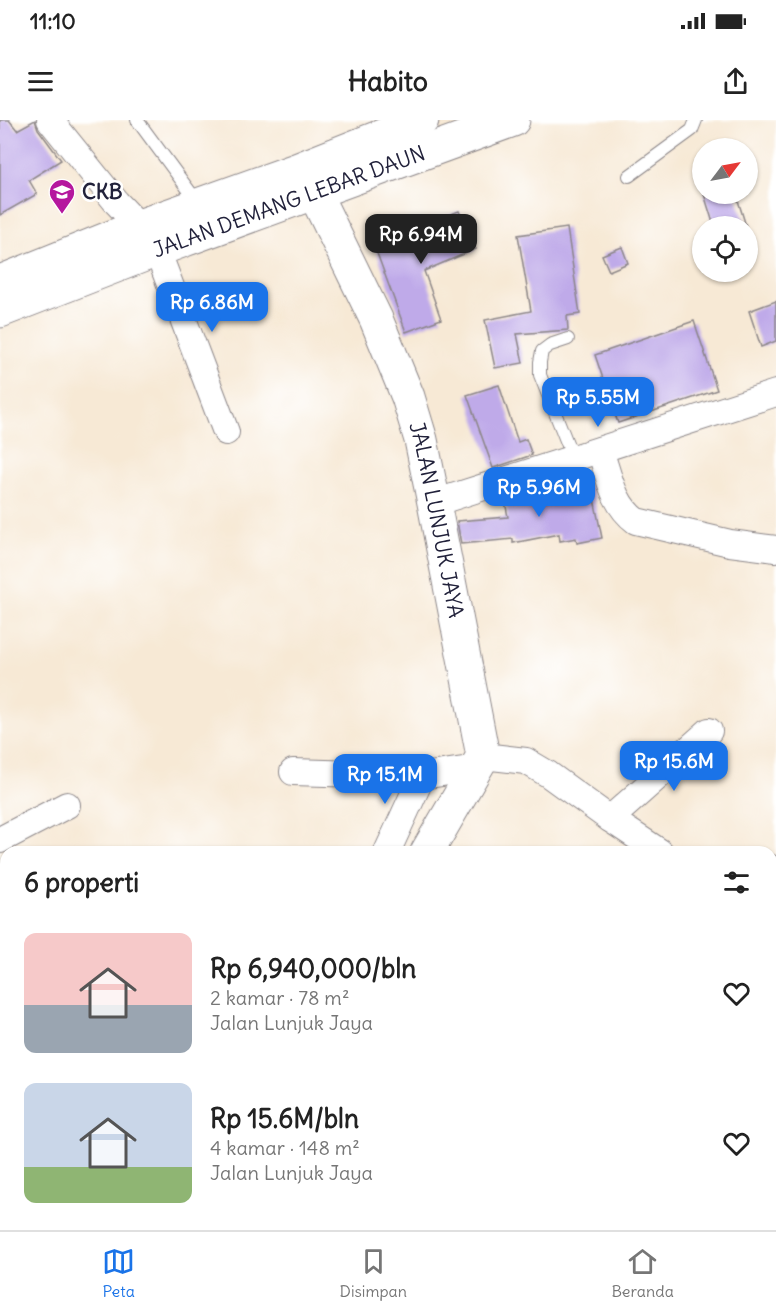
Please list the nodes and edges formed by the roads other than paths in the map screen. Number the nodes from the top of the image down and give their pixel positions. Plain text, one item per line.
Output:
1 (50, 120) edge
2 (137, 120) edge
3 (513, 120) edge
4 (696, 120) edge
5 (422, 131) edge
6 (629, 176) dead end
7 (314, 192) junction
8 (199, 205) junction
9 (148, 238) junction
10 (0, 282) edge
11 (0, 311) edge
12 (568, 339) dead end
13 (776, 393) edge
14 (226, 432) dead end
15 (600, 450) junction
16 (573, 458) junction
17 (434, 503) junction
18 (776, 549) edge
19 (709, 731) dead end
20 (480, 762) junction
21 (292, 772) dead end
22 (422, 776) junction
23 (67, 805) dead end
24 (610, 819) junction
25 (0, 840) edge
26 (390, 846) edge
27 (431, 846) edge
28 (651, 846) edge

1 - 9 street
2 - 8 lane
3 - 5 main road, JALAN DEMANG LEBAR DAUN
4 - 6 lane
5 - 7 main road, JALAN DEMANG LEBAR DAUN
5 - 8 main road, JALAN DEMANG LEBAR DAUN
7 - 9 main road, JALAN DEMANG LEBAR DAUN
7 - 17 main road, JALAN LUNJUK JAYA
8 - 9 main road, JALAN DEMANG LEBAR DAUN
9 - 10 main road, JALAN DEMANG LEBAR DAUN
9 - 11 main road, JALAN DEMANG LEBAR DAUN
9 - 14 street
12 - 16 lane
13 - 15 street
15 - 16 street
15 - 18 street
16 - 17 street
17 - 20 main road, JALAN LUNJUK JAYA
19 - 24 street
20 - 22 street
20 - 24 street
20 - 27 main road
21 - 22 street
22 - 26 street
23 - 25 street
24 - 28 street

